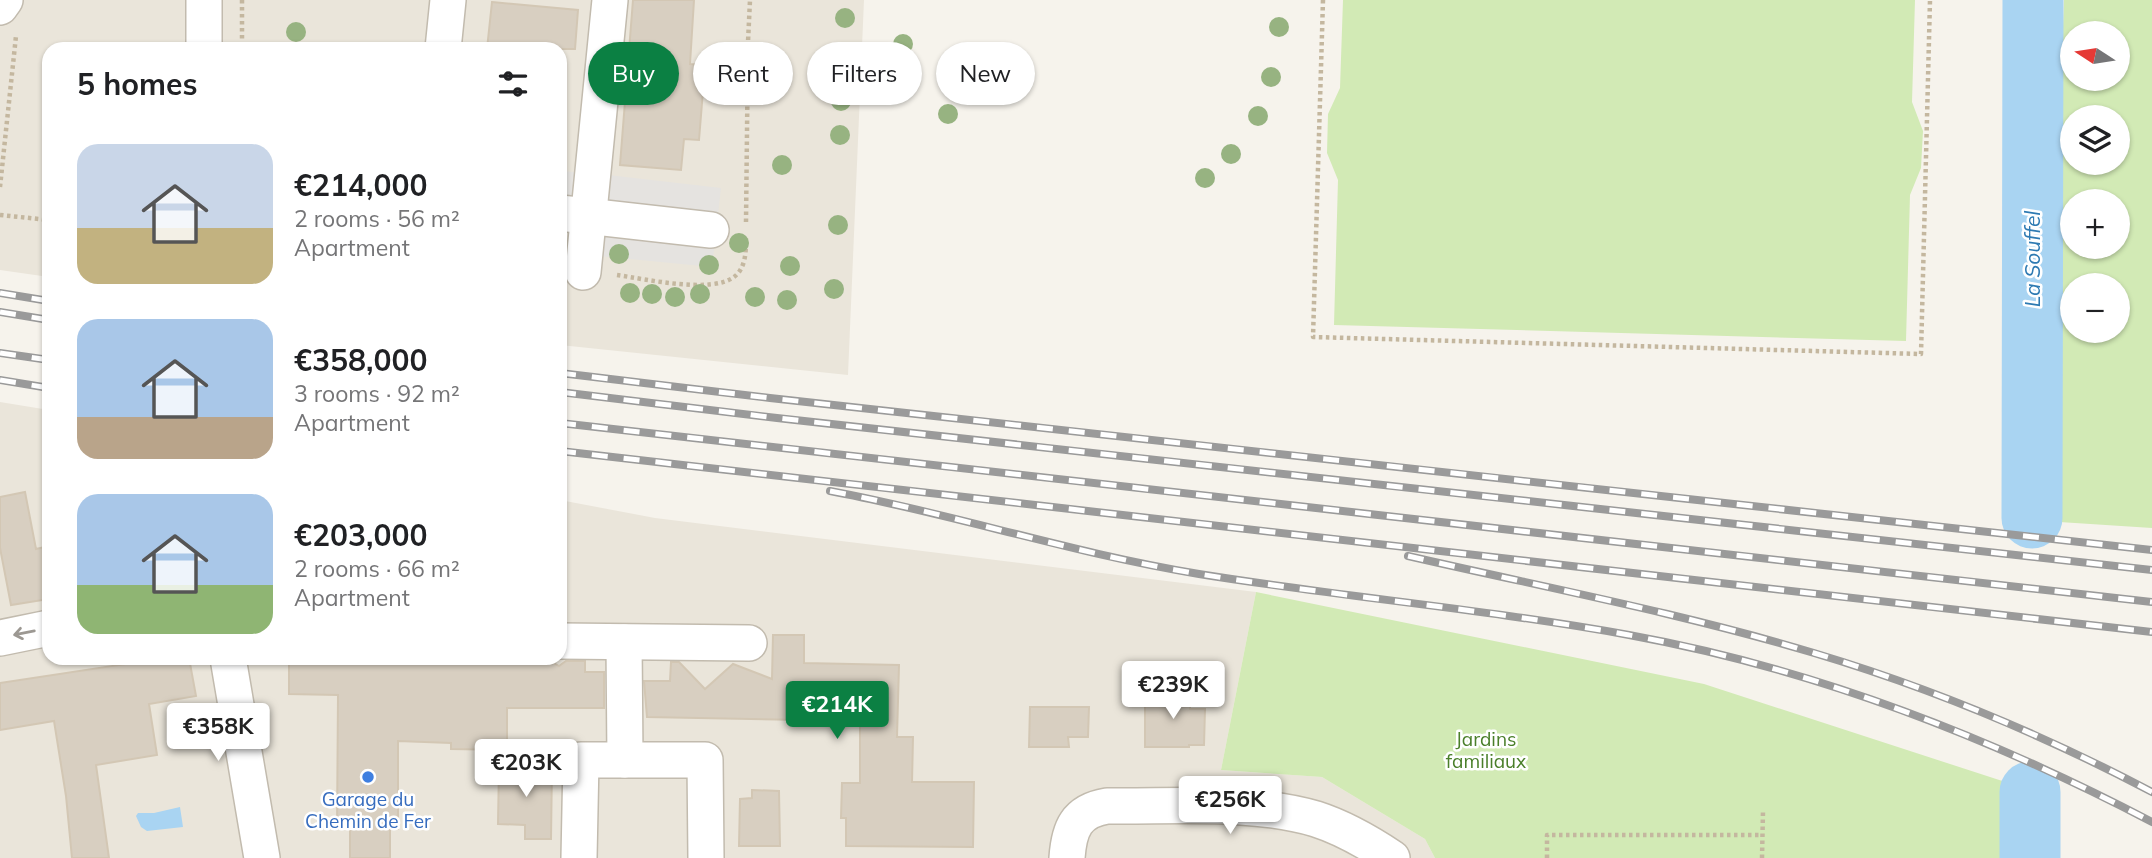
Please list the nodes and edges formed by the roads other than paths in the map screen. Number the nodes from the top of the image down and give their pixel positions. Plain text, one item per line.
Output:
1 (204, 0) edge
2 (448, 0) edge
3 (610, 0) edge
4 (204, 42) edge
5 (444, 42) edge
6 (574, 214) edge
7 (711, 230) dead end
8 (583, 272) dead end
9 (42, 629) edge
10 (0, 638) edge
11 (567, 641) edge
12 (624, 642) junction
13 (748, 643) dead end
14 (229, 665) edge
15 (625, 760) junction
16 (262, 858) edge
17 (579, 858) edge
18 (706, 858) edge
19 (1067, 858) edge
20 (1392, 858) edge

1 - 4 street
2 - 5 street
3 - 6 street
6 - 7 street
6 - 8 street
9 -> 10 street
11 - 12 street
12 - 13 street
12 - 15 street
14 - 16 street
15 - 17 street
15 - 18 street
19 - 20 street

